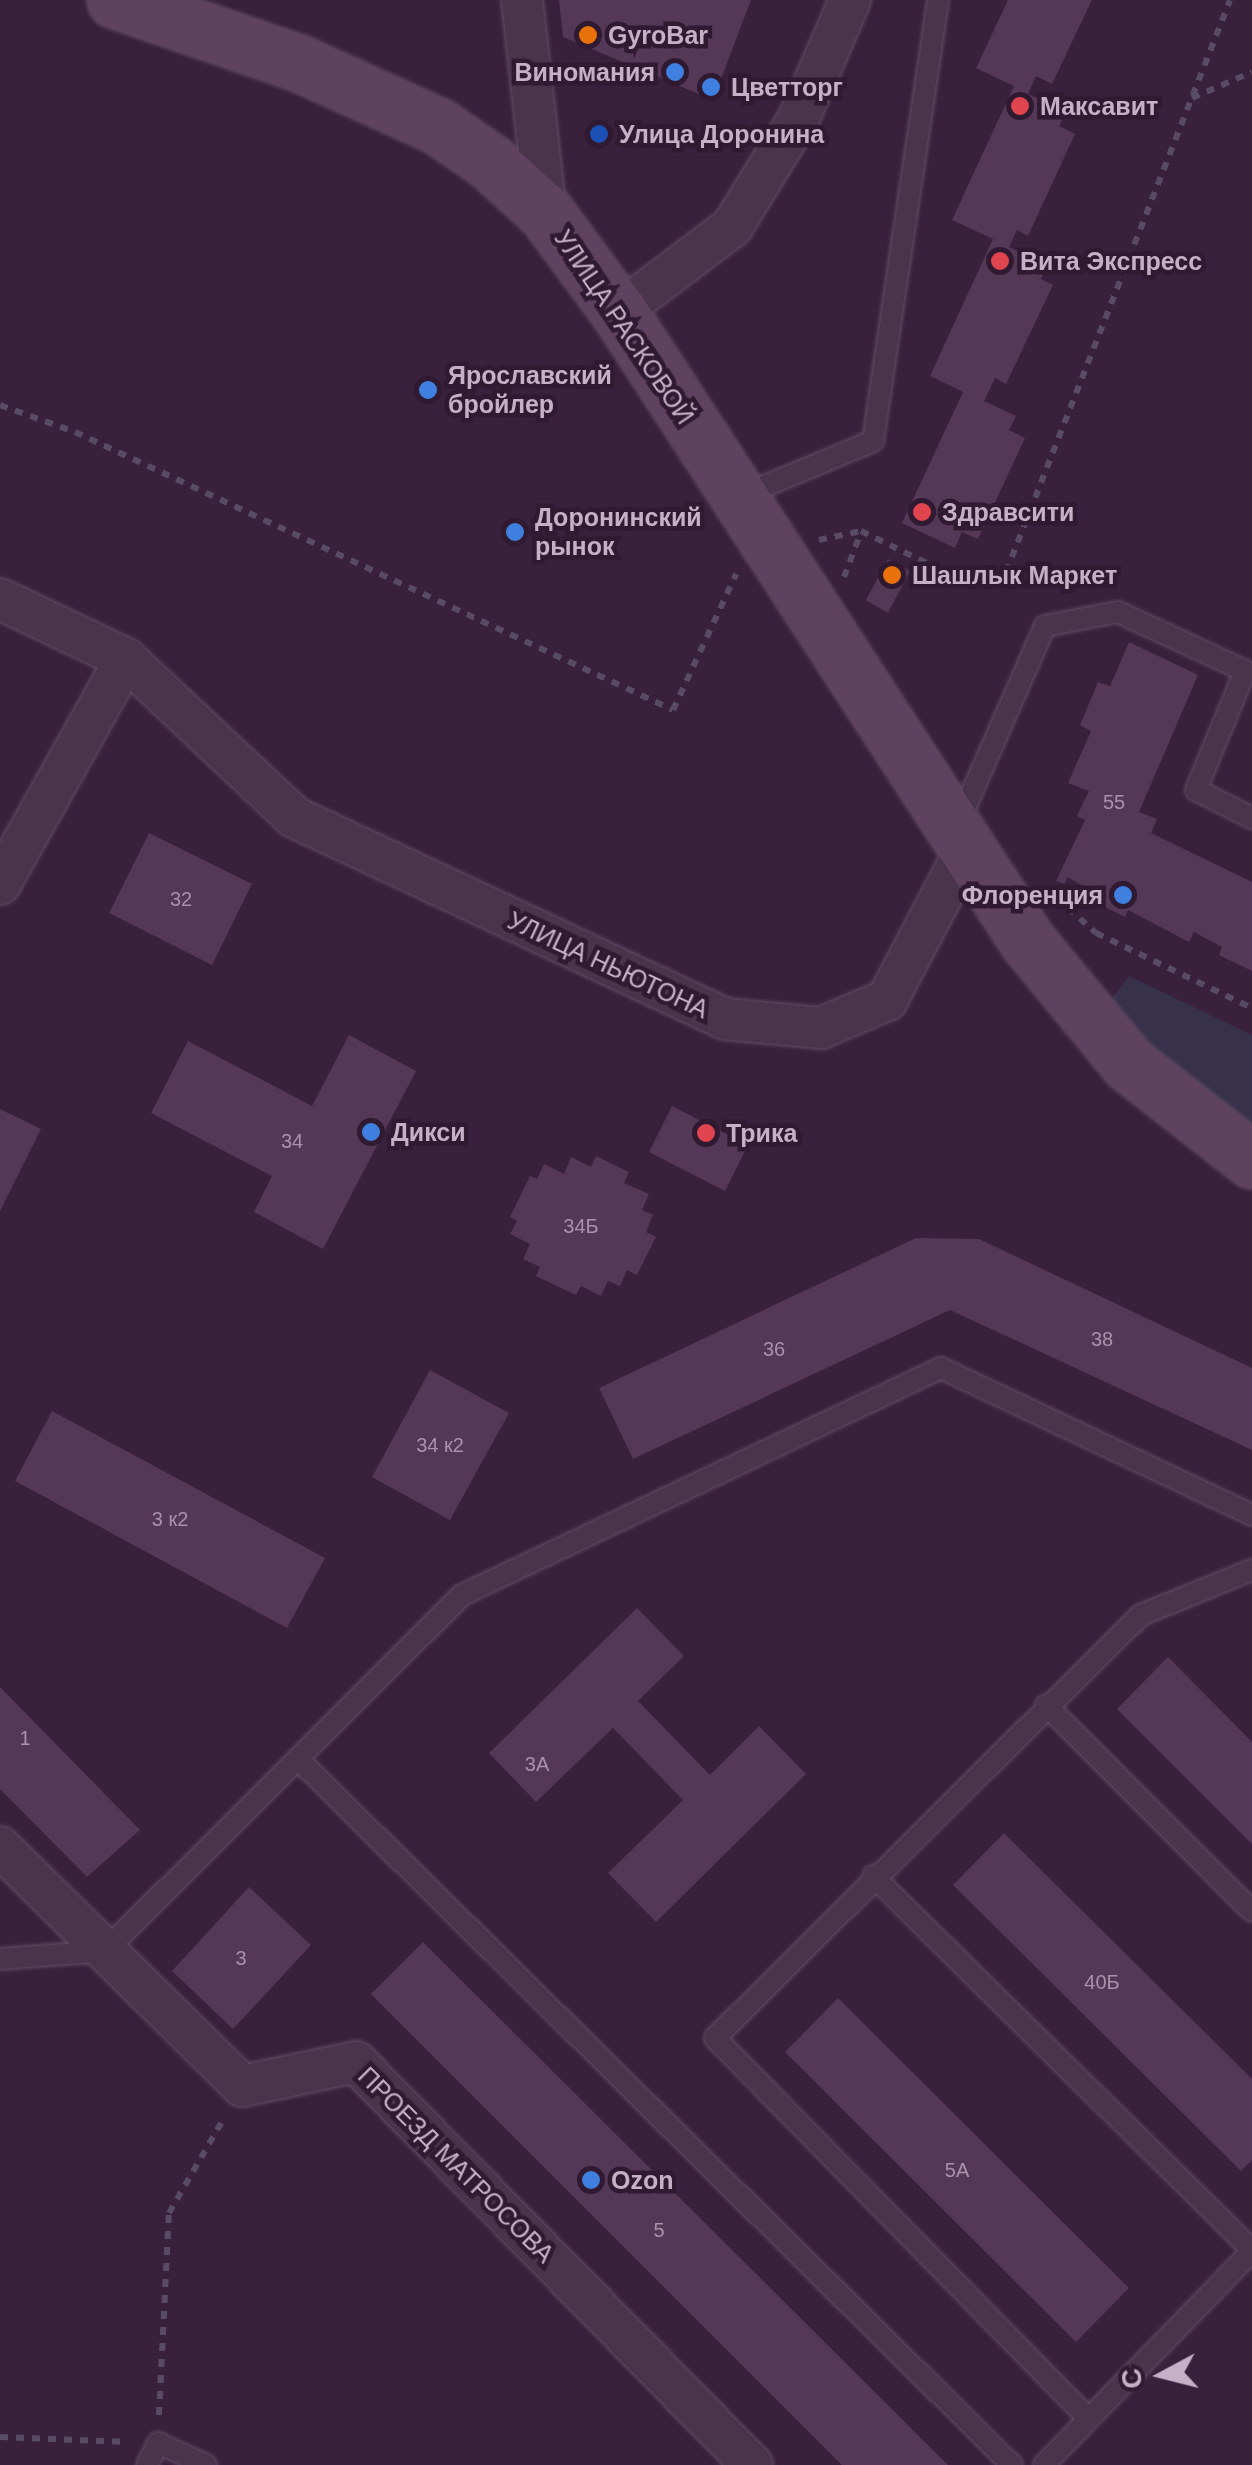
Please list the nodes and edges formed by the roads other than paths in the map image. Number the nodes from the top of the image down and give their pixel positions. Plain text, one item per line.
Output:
1 (116, 0) edge
2 (522, 0) edge
3 (850, 0) edge
4 (938, 0) edge
5 (546, 213) junction
6 (619, 312) junction
7 (736, 498) junction
8 (0, 598) edge
9 (126, 658) junction
10 (1252, 818) edge
11 (962, 837) junction
12 (0, 884) edge
13 (1252, 1160) edge
14 (1252, 1515) edge
15 (1252, 1570) edge
16 (1046, 1705) junction
17 (298, 1759) junction
18 (0, 1847) edge
19 (873, 1876) junction
20 (1252, 1911) edge
21 (105, 1950) junction
22 (0, 1959) edge
23 (1252, 2250) edge
24 (1088, 2418) junction
25 (147, 2465) edge
26 (206, 2465) edge
27 (752, 2465) edge
28 (1012, 2465) edge
29 (1044, 2465) edge

1 - 5 main road, УЛИЦА РАСКОВОЙ
2 - 5 street
3 - 6 street
4 - 7 lane
5 - 6 main road, УЛИЦА РАСКОВОЙ
6 - 7 main road, УЛИЦА РАСКОВОЙ
7 - 11 main road, УЛИЦА РАСКОВОЙ
8 - 9 street, УЛИЦА НЬЮТОНА
9 - 11 street, УЛИЦА НЬЮТОНА
9 - 12 street
10 - 11 lane
11 - 13 main road
14 - 17 lane
15 - 16 lane
16 - 19 lane
16 - 20 lane
17 - 21 lane
17 - 28 lane
18 - 21 street
19 - 23 lane
19 - 24 lane
21 - 22 lane
21 - 27 street, ПРОЕЗД МАТРОСОВА
23 - 24 lane
24 - 29 lane
25 - 26 lane

